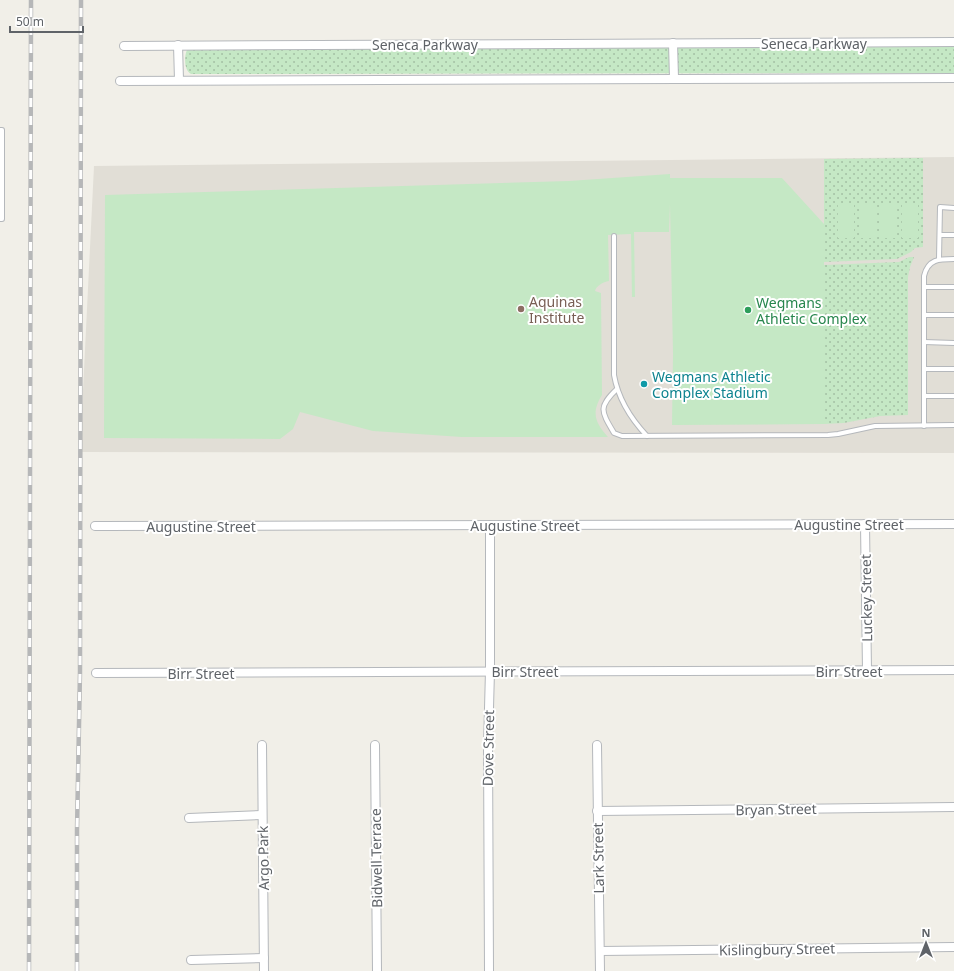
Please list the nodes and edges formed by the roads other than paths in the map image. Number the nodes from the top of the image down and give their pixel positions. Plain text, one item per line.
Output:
1 (954, 42) edge
2 (673, 43) junction
3 (178, 45) junction
4 (124, 46) dead end
5 (674, 78) junction
6 (954, 78) edge
7 (179, 80) junction
8 (120, 81) dead end
9 (1, 130) edge
10 (954, 208) edge
11 (0, 219) edge
12 (940, 235) junction
13 (954, 235) edge
14 (614, 236) dead end
15 (939, 259) junction
16 (954, 259) edge
17 (924, 287) junction
18 (954, 287) edge
19 (924, 315) junction
20 (954, 315) edge
21 (924, 342) junction
22 (954, 343) edge
23 (924, 369) junction
24 (954, 369) edge
25 (617, 389) junction
26 (924, 396) junction
27 (954, 396) edge
28 (954, 425) edge
29 (924, 426) junction
30 (647, 436) junction
31 (865, 524) junction
32 (954, 524) edge
33 (490, 525) junction
34 (95, 526) dead end
35 (954, 670) edge
36 (490, 671) junction
37 (867, 671) junction
38 (96, 673) dead end
39 (262, 745) dead end
40 (375, 745) dead end
41 (598, 745) dead end
42 (954, 807) edge
43 (598, 811) junction
44 (262, 815) junction
45 (189, 818) dead end
46 (954, 948) edge
47 (600, 951) junction
48 (264, 958) junction
49 (191, 960) dead end
50 (264, 971) edge
51 (377, 971) edge
52 (489, 971) edge
53 (600, 971) edge

1 - 2 street, Seneca Parkway
2 - 3 street, Seneca Parkway
2 - 5 street
3 - 4 street, Seneca Parkway
3 - 7 street
5 - 6 street
5 - 7 street
7 - 8 street
9 - 11 lane
10 - 12 lane
12 - 13 lane
12 - 15 lane
14 - 25 lane
15 - 16 lane
15 - 17 lane
17 - 18 lane
17 - 19 lane
19 - 20 lane
19 - 21 lane
21 - 22 lane
21 - 23 lane
23 - 24 lane
23 - 26 lane
25 - 30 lane
25 - 30 lane
26 - 27 lane
26 - 29 lane
28 - 29 lane
29 - 30 lane
31 - 32 street, Augustine Street
31 - 33 street, Augustine Street
31 - 37 street, Luckey Street
33 - 34 street, Augustine Street
33 - 36 street, Dove Street
35 - 37 street, Birr Street
36 - 37 street, Birr Street
36 - 38 street, Birr Street
36 - 52 street, Dove Street
39 - 44 street, Argo Park
40 - 51 street, Bidwell Terrace
41 - 43 street, Lark Street
42 - 43 street, Bryan Street
43 - 47 street, Lark Street
44 - 45 street
44 - 48 street, Argo Park
46 - 47 street, Kislingbury Street
47 - 53 street, Lark Street
48 - 49 street
48 - 50 street, Argo Park

